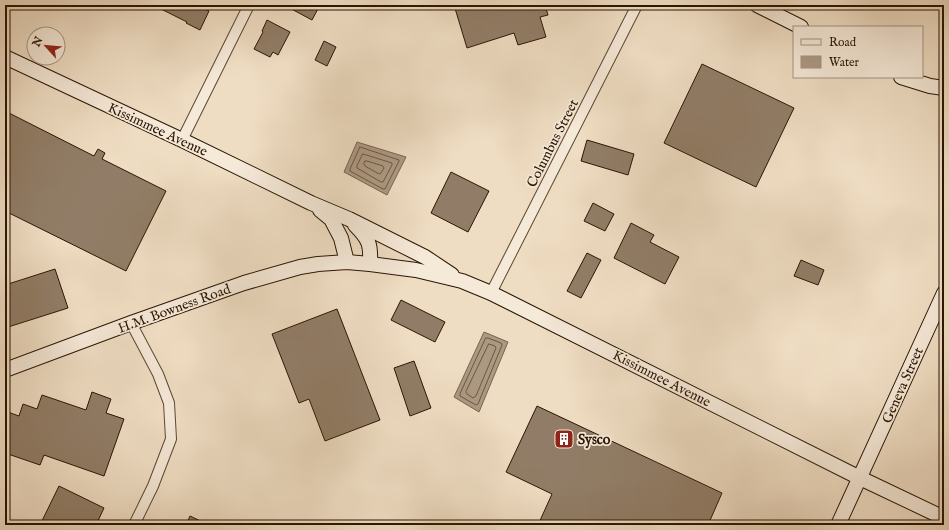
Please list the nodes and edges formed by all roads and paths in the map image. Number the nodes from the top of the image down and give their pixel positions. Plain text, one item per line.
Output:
1 (249, 5) edge
2 (637, 5) edge
3 (757, 5) edge
4 (799, 26) edge
5 (5, 57) edge
6 (904, 78) edge
7 (930, 86) junction
8 (944, 88) edge
9 (944, 94) edge
10 (182, 140) junction
11 (311, 203) junction
12 (349, 219) junction
13 (347, 262) junction
14 (370, 264) junction
15 (462, 281) junction
16 (491, 293) junction
17 (944, 293) edge
18 (132, 323) junction
19 (5, 370) edge
20 (860, 478) junction
21 (944, 518) edge
22 (134, 525) edge
23 (838, 525) edge

1 - 10 street
2 - 16 street, Columbus Street
3 - 4 main road
5 - 10 main road, Kissimmee Avenue
6 - 7 main road
7 - 8 main road
7 - 9 main road
10 - 11 main road, Kissimmee Avenue
11 - 12 main road, Kissimmee Avenue
11 - 13 main road, Kissimmee Avenue
12 - 14 main road
12 - 15 main road, Kissimmee Avenue
13 - 14 main road, Kissimmee Avenue
13 - 18 main road, H.M. Bowness Road
14 - 15 main road, Kissimmee Avenue
15 - 16 main road, Kissimmee Avenue
16 - 20 main road, Kissimmee Avenue
17 - 20 main road, Geneva Street
18 - 19 main road, H.M. Bowness Road
18 - 22 street
20 - 21 main road, Kissimmee Avenue
20 - 23 main road, Geneva Street

